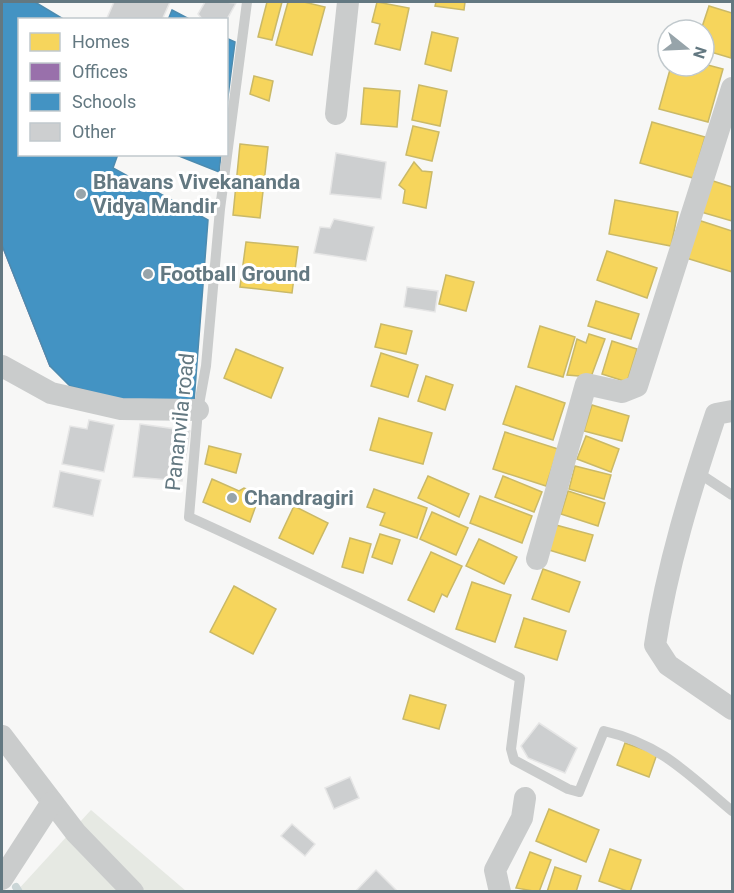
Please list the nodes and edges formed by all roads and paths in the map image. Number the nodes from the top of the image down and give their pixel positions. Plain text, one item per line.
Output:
1 (247, 2) edge
2 (348, 2) edge
3 (732, 88) edge
4 (336, 114) dead end
5 (228, 137) edge
6 (226, 156) edge
7 (2, 366) edge
8 (198, 410) junction
9 (732, 411) edge
10 (697, 472) junction
11 (732, 495) edge
12 (537, 559) dead end
13 (732, 709) edge
14 (2, 736) edge
15 (525, 798) dead end
16 (52, 802) junction
17 (732, 811) edge
18 (2, 879) edge
19 (133, 891) edge
20 (500, 891) edge

1 - 5 lane, Pananvila road
2 - 4 street
3 - 12 street
6 - 8 lane, Pananvila road
7 - 8 street
8 - 17 lane, Pananvila road
9 - 10 street
10 - 11 lane
10 - 13 street
14 - 16 street
15 - 20 street
16 - 18 street
16 - 19 street

